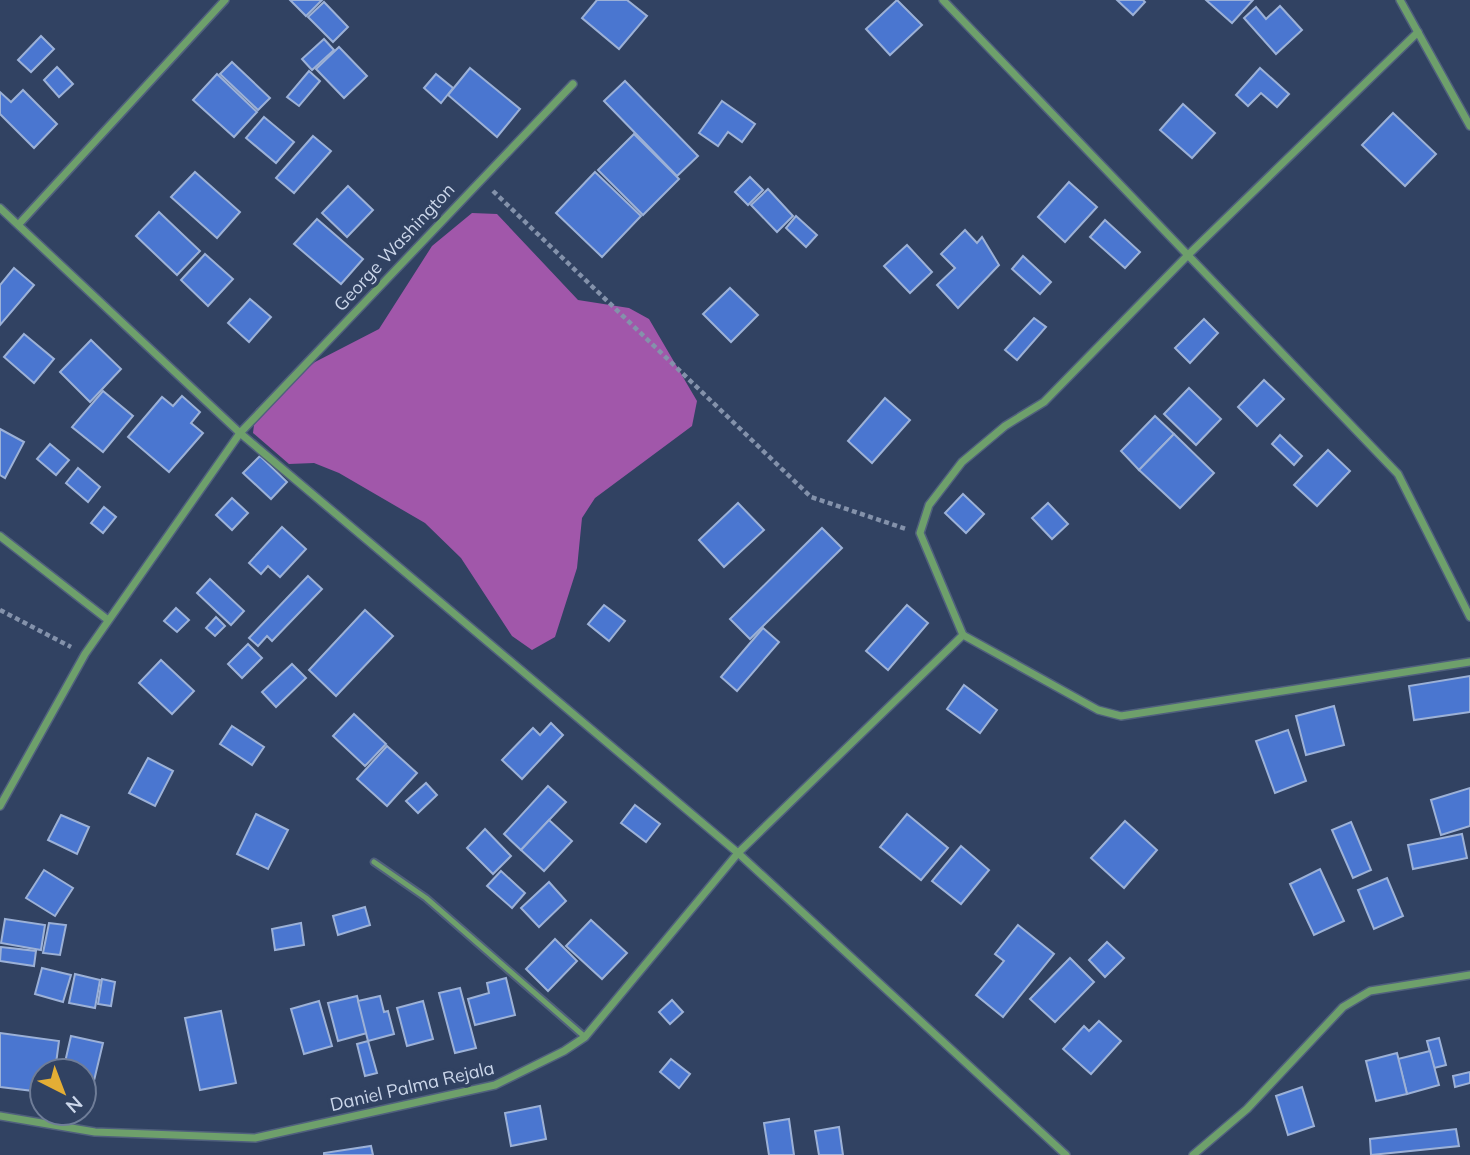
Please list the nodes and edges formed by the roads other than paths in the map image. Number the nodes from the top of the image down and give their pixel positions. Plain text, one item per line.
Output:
1 (225, 0) edge
2 (943, 0) edge
3 (1400, 0) edge
4 (1418, 32) junction
5 (573, 84) dead end
6 (1470, 126) edge
7 (0, 208) edge
8 (19, 224) junction
9 (1188, 255) junction
10 (240, 433) junction
11 (0, 536) edge
12 (1470, 617) edge
13 (108, 620) junction
14 (962, 635) junction
15 (1470, 662) edge
16 (0, 807) edge
17 (738, 853) junction
18 (374, 862) dead end
19 (1470, 975) edge
20 (585, 1037) junction
21 (0, 1116) edge
22 (1066, 1155) edge
23 (1193, 1155) edge

1 - 8 street
2 - 9 street
3 - 4 street
4 - 6 street
4 - 9 street
5 - 10 street, George Washington
7 - 8 street
8 - 10 street
9 - 12 street
9 - 14 street
10 - 13 street, George Washington
10 - 17 street
11 - 13 street
13 - 16 street, George Washington
14 - 15 street
14 - 17 street, Daniel Palma Rejala
17 - 20 street, Daniel Palma Rejala
17 - 22 street
18 - 20 lane
19 - 23 street
20 - 21 street, Daniel Palma Rejala

